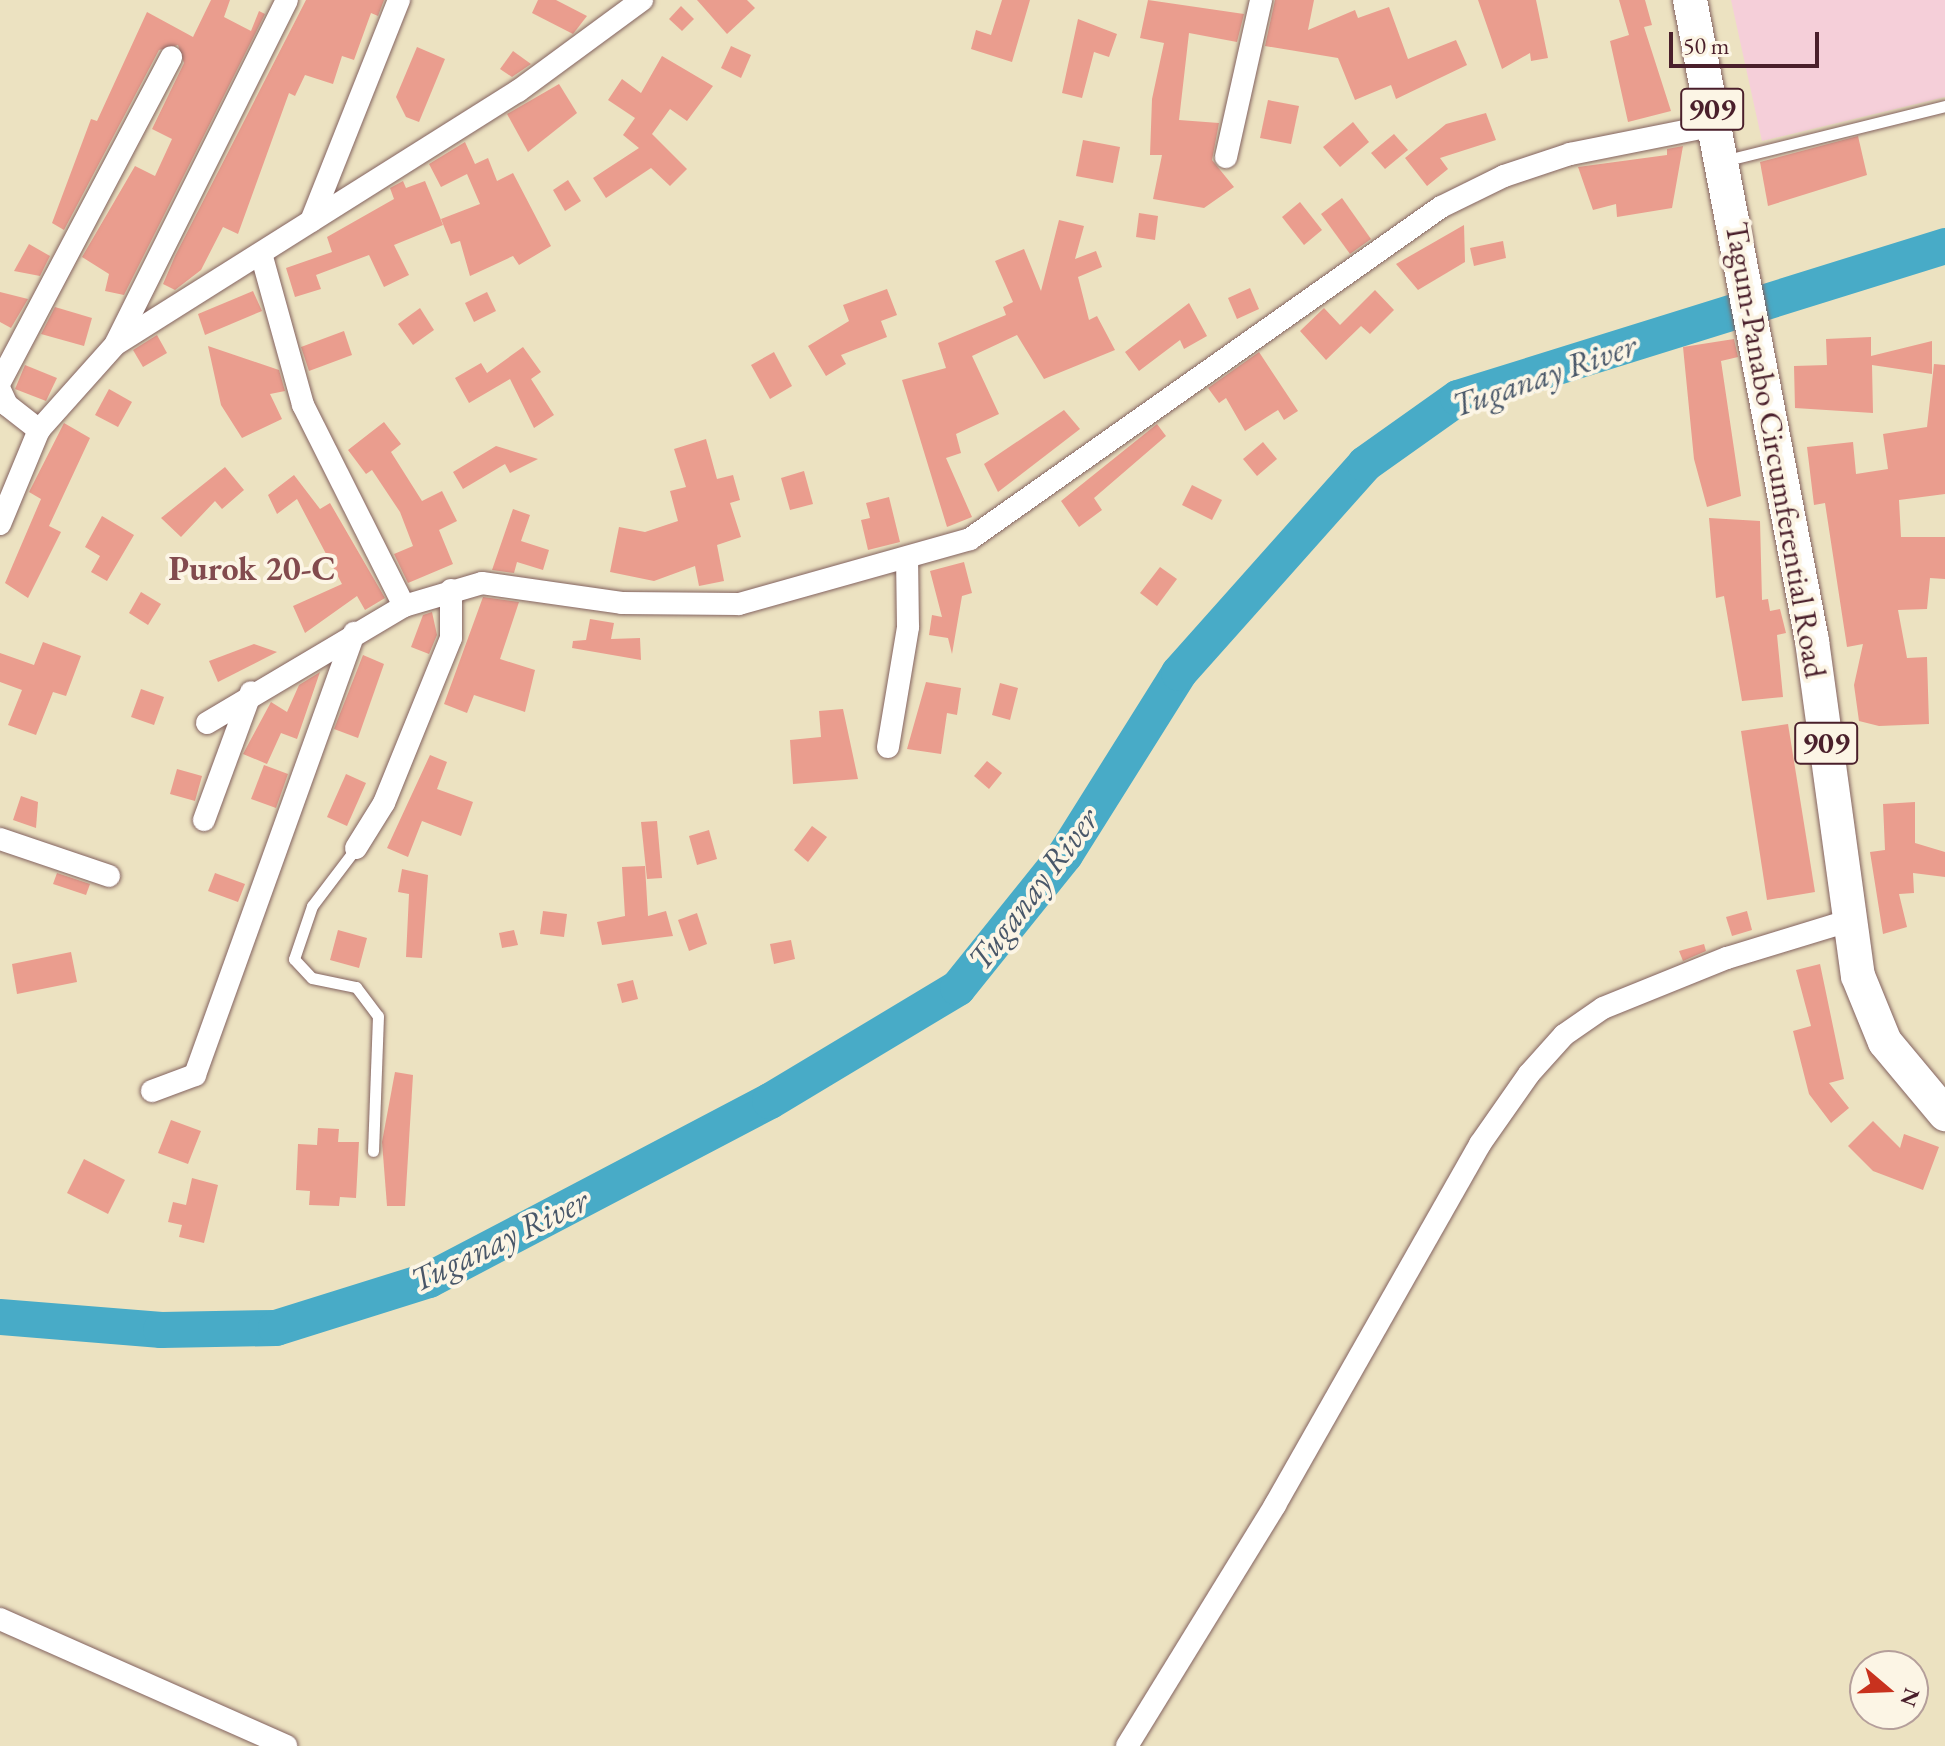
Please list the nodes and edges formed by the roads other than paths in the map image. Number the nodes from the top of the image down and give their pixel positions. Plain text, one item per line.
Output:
1 (287, 0) edge
2 (399, 0) edge
3 (642, 0) edge
4 (1261, 0) edge
5 (1690, 0) edge
6 (171, 57) dead end
7 (1945, 106) edge
8 (1715, 125) junction
9 (1226, 157) dead end
10 (1723, 161) junction
11 (311, 221) junction
12 (262, 257) junction
13 (116, 344) junction
14 (0, 382) edge
15 (0, 390) edge
16 (39, 430) junction
17 (0, 524) edge
18 (907, 559) junction
19 (451, 590) junction
20 (404, 606) junction
21 (354, 633) junction
22 (251, 692) junction
23 (207, 723) dead end
24 (888, 747) dead end
25 (204, 820) dead end
26 (0, 839) edge
27 (356, 848) joint
28 (109, 876) dead end
29 (1848, 921) junction
30 (152, 1091) dead end
31 (1945, 1114) edge
32 (373, 1151) dead end
33 (0, 1619) edge
34 (286, 1746) edge
35 (1127, 1746) edge

1 - 13 street
2 - 11 street
3 - 11 street
4 - 9 street
5 - 8 main road, Tagum-Panabo Circumferential Road / 909
6 - 14 street
7 - 10 lane
8 - 10 main road, Tagum-Panabo Circumferential Road / 909
8 - 18 street
10 - 29 main road, Tagum-Panabo Circumferential Road / 909
11 - 12 street
12 - 13 street
12 - 20 street
13 - 16 street
15 - 16 street
16 - 17 street
18 - 19 street
18 - 24 street
19 - 20 street
19 - 27 street
20 - 21 street
21 - 22 street
21 - 30 street
22 - 23 street
22 - 25 street
26 - 28 street
27 - 32 lane
29 - 31 main road, Tagum-Panabo Circumferential Road / 909
29 - 35 street
33 - 34 street

